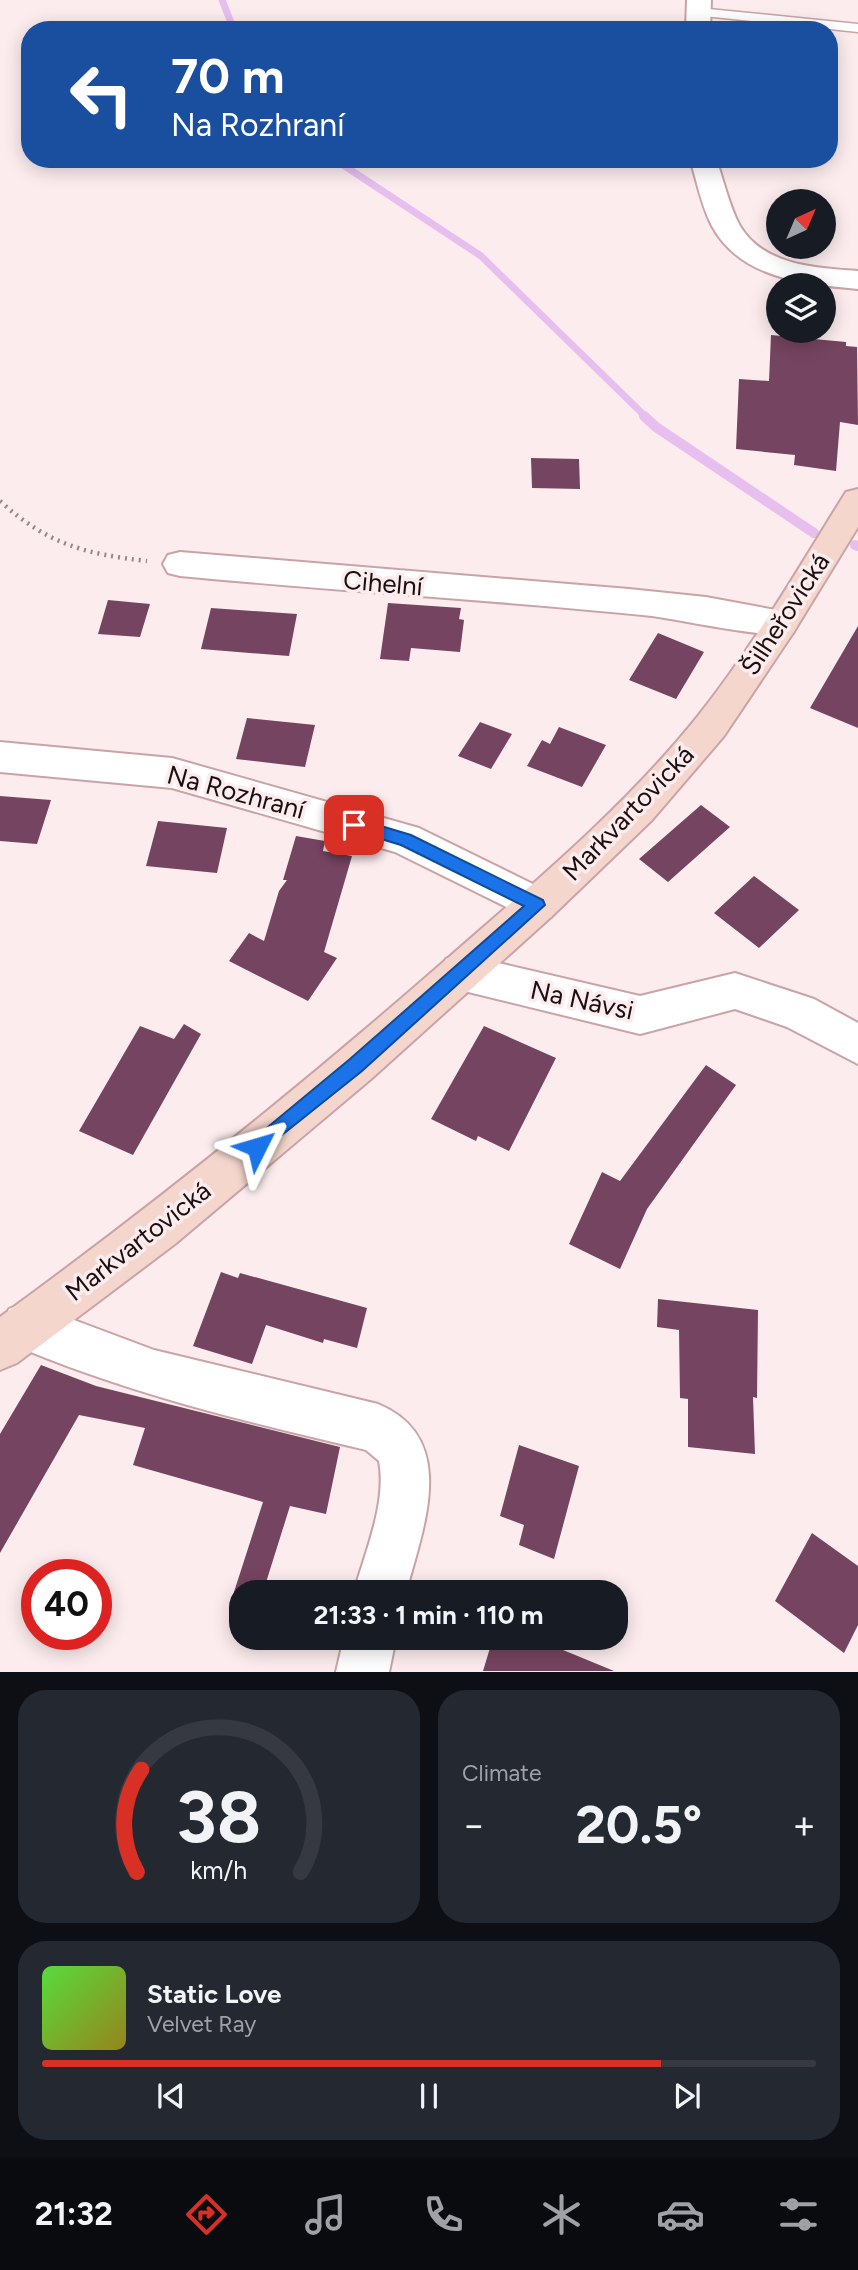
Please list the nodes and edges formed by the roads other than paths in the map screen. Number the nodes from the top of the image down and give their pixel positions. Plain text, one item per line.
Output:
1 (698, 14) edge
2 (778, 21) edge
3 (838, 26) edge
4 (858, 28) edge
5 (706, 168) edge
6 (858, 280) edge
7 (858, 500) edge
8 (180, 564) road end
9 (781, 624) junction
10 (711, 726) joint
11 (0, 757) edge
12 (537, 905) junction
13 (460, 972) junction
14 (858, 1045) edge
15 (13, 1336) edge
16 (383, 1580) edge
17 (367, 1650) edge
18 (362, 1671) edge

1 - 2 lane
3 - 4 lane
5 - 6 street
7 - 9 street, Šilheřovická
8 - 9 street, Cihelní
9 - 10 street, Šilheřovická
10 - 12 street, Markvartovická
11 - 12 street, Na Rozhraní
12 - 13 street, Markvartovická
13 - 14 street, Na Návsi
13 - 15 street, Markvartovická
15 - 16 street, Markvartovická
17 - 18 street

